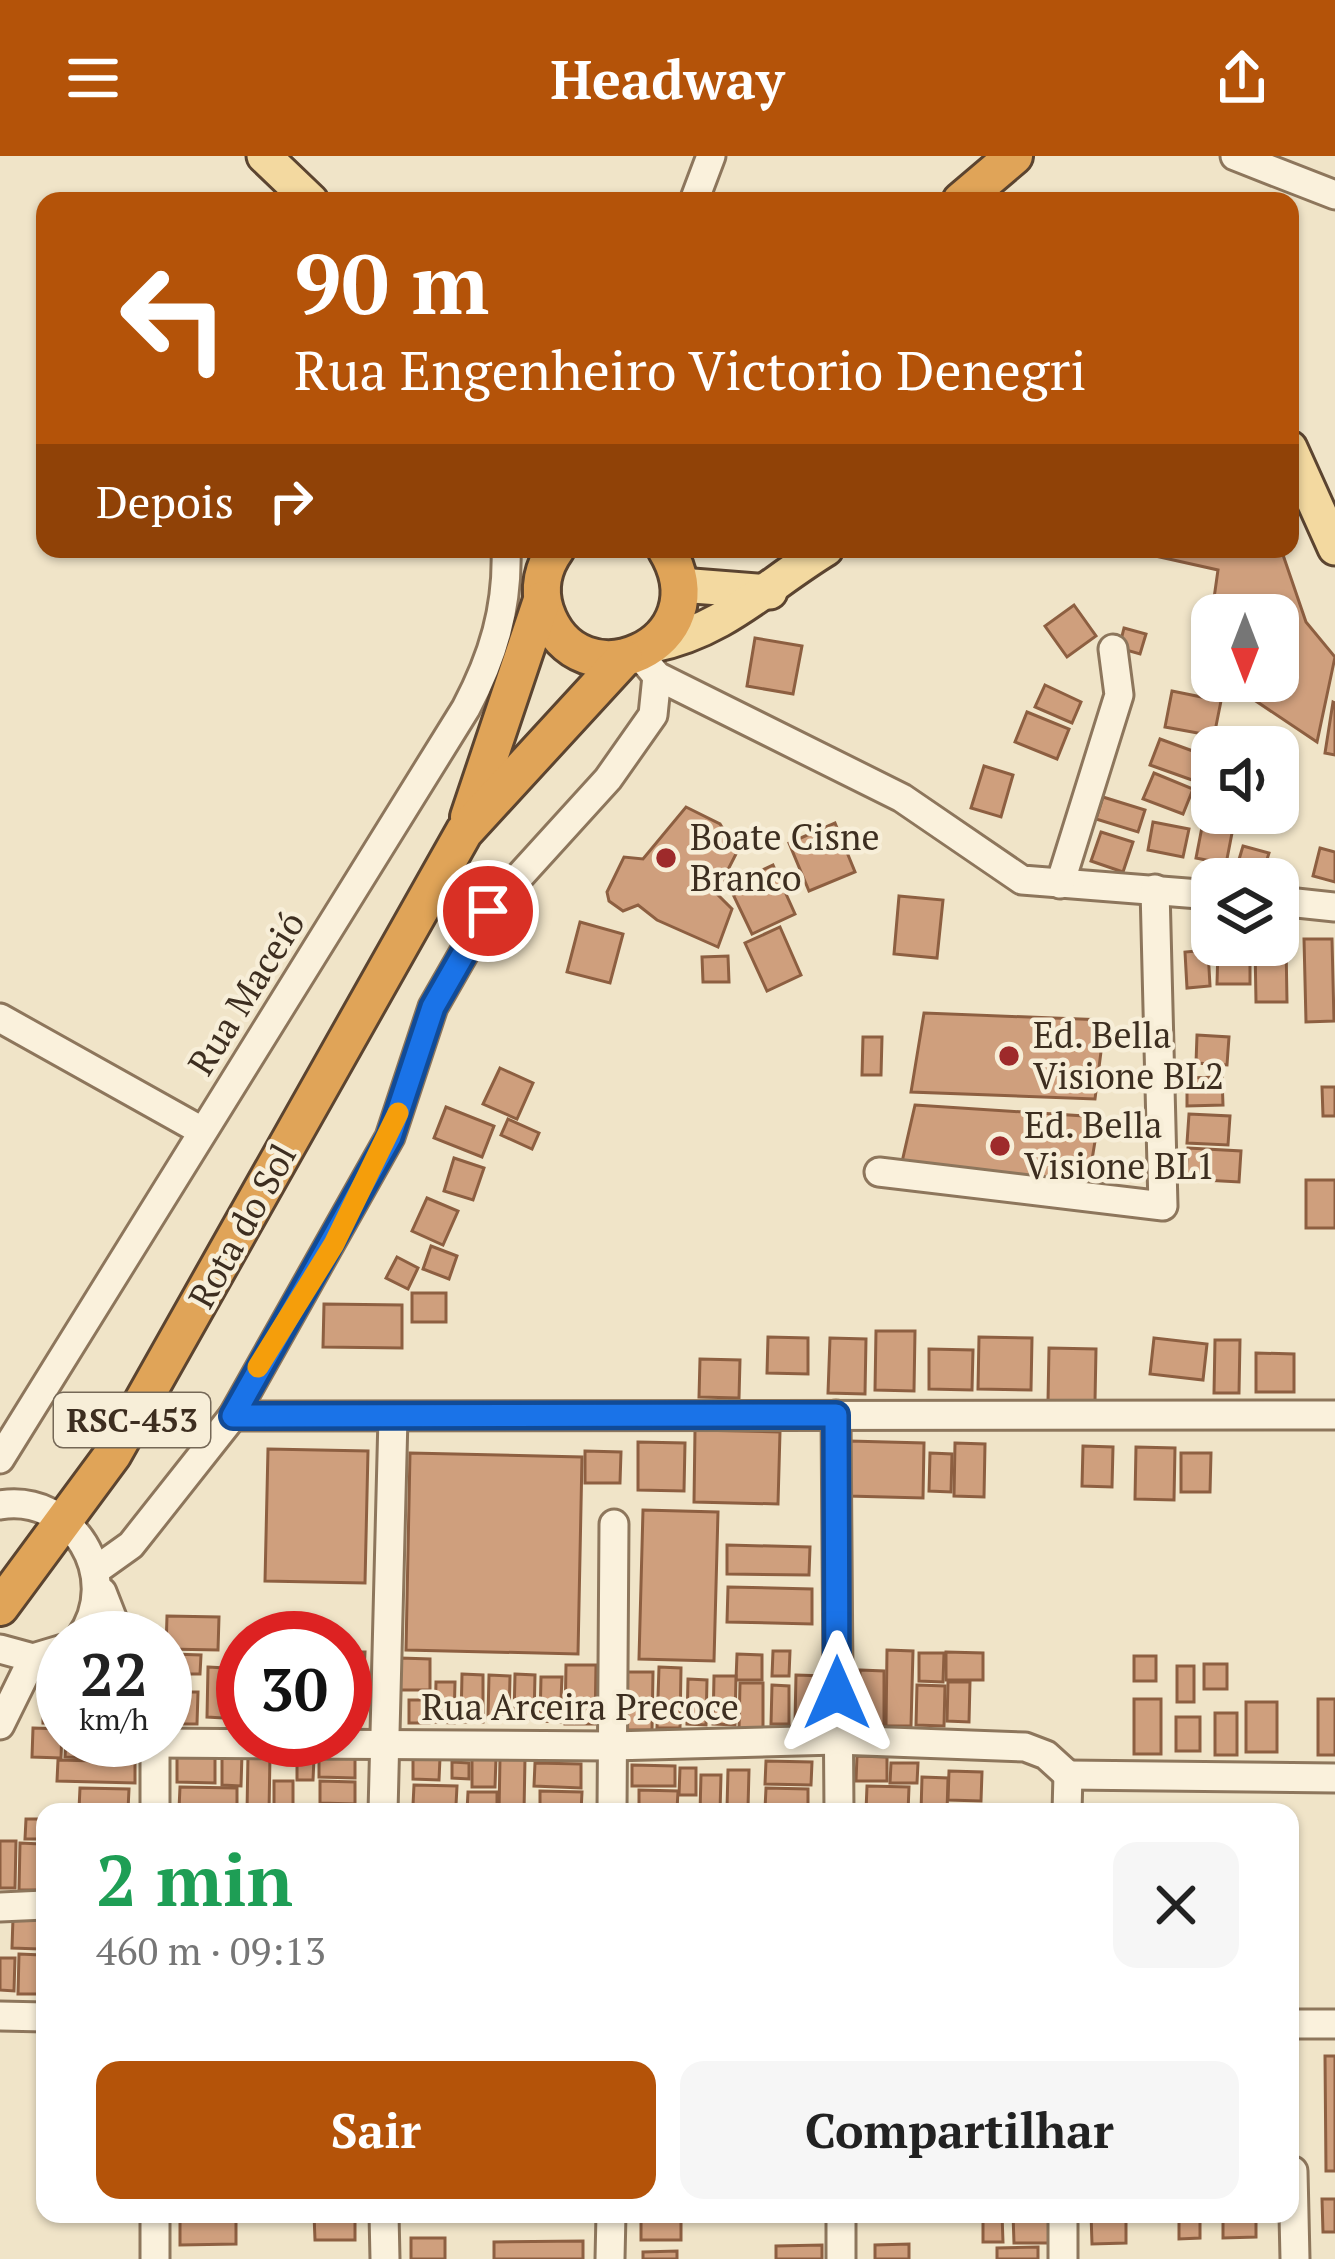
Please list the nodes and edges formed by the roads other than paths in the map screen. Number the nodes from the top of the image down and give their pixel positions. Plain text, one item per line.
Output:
1 (264, 156) edge
2 (711, 156) edge
3 (1015, 156) edge
4 (1235, 156) edge
5 (1271, 163) edge
6 (302, 192) edge
7 (697, 192) edge
8 (972, 192) edge
9 (1335, 195) edge
10 (1299, 468) edge
11 (1335, 548) edge
12 (506, 558) edge
13 (814, 558) edge
14 (680, 566) edge
15 (543, 569) edge
16 (770, 592) junction
17 (1113, 649) dead end
18 (643, 658) junction
19 (464, 832) junction
20 (1060, 884) junction
21 (1156, 889) junction
22 (1191, 893) edge
23 (1299, 903) edge
24 (1335, 907) edge
25 (0, 1018) edge
26 (202, 1131) junction
27 (879, 1172) dead end
28 (836, 1415) junction
29 (1335, 1415) edge
30 (233, 1416) junction
31 (393, 1417) junction
32 (0, 1459) edge
33 (0, 1505) edge
34 (65, 1524) junction
35 (614, 1524) dead end
36 (98, 1578) junction
37 (0, 1607) edge
38 (96, 1611) edge
39 (110, 1611) edge
40 (0, 1649) edge
41 (36, 1653) edge
42 (36, 1677) edge
43 (0, 1725) edge
44 (837, 1740) junction
45 (192, 1742) edge
46 (383, 1744) junction
47 (612, 1746) junction
48 (155, 1767) edge
49 (1068, 1775) junction
50 (1335, 1778) edge
51 (155, 1803) edge
52 (383, 1803) edge
53 (612, 1803) edge
54 (839, 1803) edge
55 (1067, 1803) edge
56 (36, 1905) edge
57 (0, 1906) edge
58 (0, 2016) edge
59 (36, 2018) edge
60 (1299, 2024) edge
61 (1335, 2024) edge
62 (155, 2223) edge
63 (384, 2223) edge
64 (611, 2223) edge
65 (841, 2223) edge
66 (1064, 2223) edge
67 (1294, 2223) edge
68 (155, 2259) edge
69 (385, 2259) edge
70 (610, 2259) edge
71 (841, 2259) edge
72 (1063, 2259) edge
73 (1294, 2259) edge

1 - 6 main road
2 - 7 street
3 - 8 highway
4 - 5 street
5 - 9 street
10 - 11 main road
12 - 26 street, Rua Maceió
13 - 16 main road
14 - 16 main road
14 - 18 highway, RSC-453
15 - 18 highway, RSC-453
15 - 19 highway, Rota do Sol / RSC-453
16 - 18 main road
17 - 20 street
18 - 19 highway, Rota do Sol / RSC-453
18 - 20 street
18 - 30 street
19 - 34 highway, Rota do Sol / RSC-453
20 - 21 street
21 - 22 street
21 - 27 street
23 - 24 street
25 - 26 street
26 - 32 street, Rua Maceió
28 - 29 street
28 - 31 street
28 - 44 street
30 - 31 street
30 - 36 street
31 - 46 street
33 - 34 street
34 - 36 street
34 - 37 highway, Rota do Sol / RSC-453
35 - 47 street
36 - 38 street
36 - 39 street
40 - 41 street
42 - 43 street
44 - 47 street, Rua Arceira Precoce
44 - 49 street, Rua Arceira Precoce
44 - 54 street
45 - 46 street, Rua Arceira Precoce
46 - 47 street, Rua Arceira Precoce
46 - 52 street
47 - 53 street
48 - 51 street
49 - 50 street
49 - 55 street
56 - 57 street
58 - 59 street
60 - 61 street
62 - 68 street
63 - 69 street
64 - 70 street
65 - 71 street
66 - 72 street
67 - 73 street

